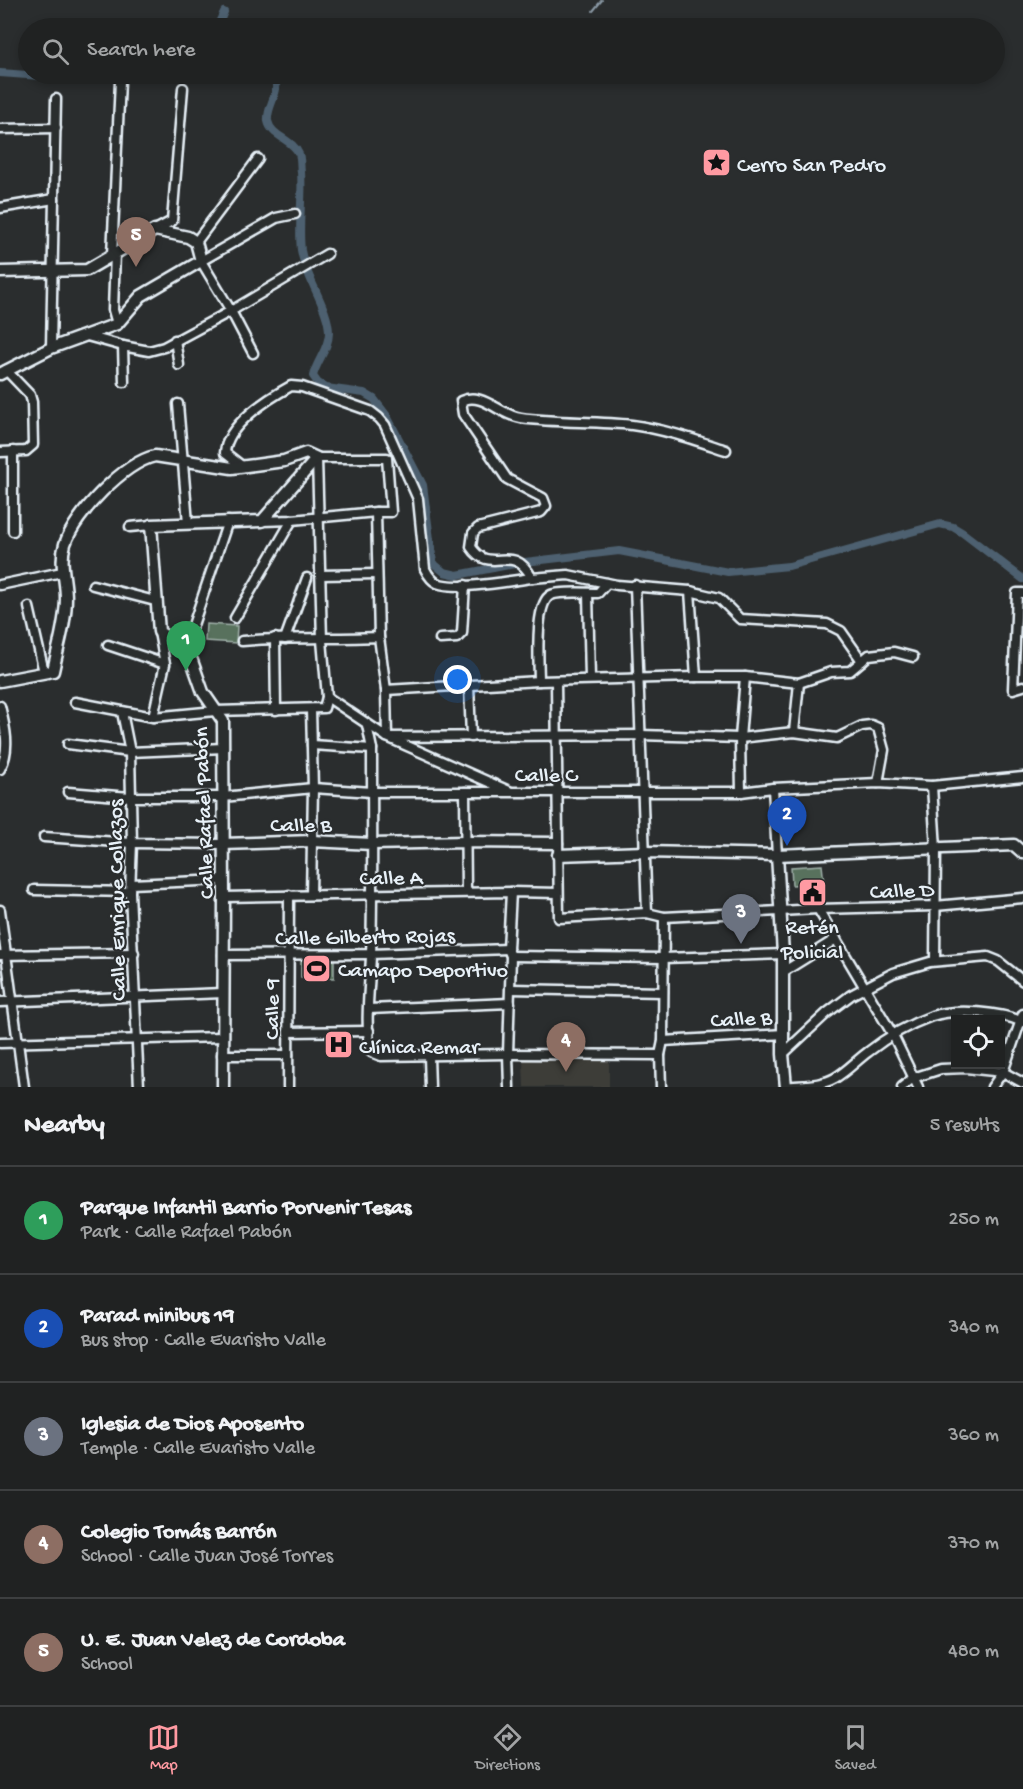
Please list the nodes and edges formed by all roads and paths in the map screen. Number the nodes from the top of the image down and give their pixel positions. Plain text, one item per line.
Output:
1 (120, 84) edge
2 (183, 88) dead end
3 (57, 99) dead end
4 (56, 128) junction
5 (0, 129) edge
6 (258, 159) dead end
7 (54, 199) junction
8 (0, 208) edge
9 (295, 214) dead end
10 (155, 231) junction
11 (196, 242) junction
12 (114, 254) junction
13 (327, 254) dead end
14 (201, 261) junction
15 (53, 270) junction
16 (0, 272) edge
17 (231, 311) junction
18 (117, 324) junction
19 (87, 336) junction
20 (176, 340) junction
21 (123, 346) junction
22 (51, 348) junction
23 (253, 353) dead end
24 (178, 365) dead end
25 (3, 372) edge
26 (123, 382) dead end
27 (178, 404) dead end
28 (726, 450) dead end
29 (0, 452) edge
30 (13, 452) junction
31 (317, 458) junction
32 (183, 461) junction
33 (243, 467) junction
34 (376, 512) junction
35 (317, 518) junction
36 (292, 520) junction
37 (228, 521) junction
38 (262, 521) junction
39 (188, 524) junction
40 (151, 525) junction
41 (130, 527) dead end
42 (13, 531) dead end
43 (62, 572) junction
44 (377, 574) junction
45 (320, 575) junction
46 (532, 578) junction
47 (307, 579) dead end
48 (607, 583) junction
49 (0, 585) edge
50 (93, 585) dead end
51 (465, 585) junction
52 (635, 585) junction
53 (690, 591) junction
54 (588, 593) junction
55 (1023, 594) edge
56 (155, 601) junction
57 (29, 607) dead end
58 (235, 618) dead end
59 (159, 632) junction
60 (379, 637) junction
61 (275, 639) junction
62 (285, 639) junction
63 (440, 639) dead end
64 (322, 640) junction
65 (242, 641) dead end
66 (108, 645) dead end
67 (185, 649) junction
68 (913, 657) dead end
69 (862, 661) junction
70 (165, 664) junction
71 (44, 672) junction
72 (696, 677) junction
73 (745, 677) junction
74 (639, 679) junction
75 (590, 680) junction
76 (0, 681) edge
77 (539, 681) junction
78 (556, 681) junction
79 (799, 683) junction
80 (469, 685) junction
81 (1023, 686) edge
82 (386, 690) junction
83 (327, 697) junction
84 (75, 702) dead end
85 (0, 706) edge
86 (311, 709) junction
87 (276, 710) junction
88 (215, 711) junction
89 (122, 712) junction
90 (153, 717) junction
91 (367, 725) junction
92 (794, 732) junction
93 (640, 735) junction
94 (556, 736) junction
95 (387, 737) junction
96 (471, 737) junction
97 (740, 738) junction
98 (68, 744) dead end
99 (312, 745) junction
100 (224, 748) junction
101 (372, 749) junction
102 (130, 752) junction
103 (0, 769) edge
104 (1023, 777) edge
105 (878, 783) junction
106 (932, 786) junction
107 (313, 788) junction
108 (773, 788) junction
109 (509, 791) junction
110 (556, 791) junction
111 (642, 791) junction
112 (68, 792) dead end
113 (372, 792) junction
114 (465, 792) junction
115 (741, 792) junction
116 (130, 797) junction
117 (223, 797) junction
118 (44, 837) dead end
119 (312, 841) junction
120 (466, 842) junction
121 (132, 843) junction
122 (224, 844) junction
123 (372, 844) junction
124 (557, 849) junction
125 (936, 849) junction
126 (645, 852) junction
127 (1023, 853) edge
128 (777, 855) junction
129 (224, 880) junction
130 (130, 888) junction
131 (34, 890) dead end
132 (466, 892) junction
133 (512, 892) junction
134 (558, 893) junction
135 (289, 895) junction
136 (311, 895) junction
137 (372, 896) junction
138 (224, 897) junction
139 (1023, 898) edge
140 (935, 906) junction
141 (818, 909) junction
142 (0, 910) edge
143 (782, 912) junction
144 (646, 913) junction
145 (664, 917) junction
146 (836, 939) junction
147 (134, 952) junction
148 (510, 953) junction
149 (371, 954) junction
150 (783, 954) junction
151 (4, 955) edge
152 (223, 955) junction
153 (289, 955) junction
154 (663, 958) junction
155 (934, 961) junction
156 (783, 972) junction
157 (1023, 981) edge
158 (865, 988) junction
159 (511, 989) junction
160 (663, 992) junction
161 (223, 993) junction
162 (135, 996) junction
163 (0, 1002) edge
164 (14, 1002) junction
165 (510, 1003) junction
166 (369, 1009) junction
167 (1022, 1019) edge
168 (369, 1031) junction
169 (288, 1032) junction
170 (784, 1034) junction
171 (893, 1035) junction
172 (222, 1037) junction
173 (138, 1040) junction
174 (663, 1041) junction
175 (0, 1043) edge
176 (19, 1043) junction
177 (508, 1054) junction
178 (783, 1054) junction
179 (222, 1055) junction
180 (288, 1055) junction
181 (660, 1055) junction
182 (429, 1056) junction
183 (1003, 1071) junction
184 (913, 1078) junction
185 (1023, 1083) edge
186 (24, 1087) edge
187 (139, 1087) edge
188 (223, 1087) edge
189 (288, 1087) edge
190 (430, 1087) edge
191 (509, 1087) edge
192 (661, 1087) edge
193 (786, 1087) edge
194 (902, 1087) edge
195 (918, 1087) edge
196 (992, 1087) edge

1 - 12 street
2 - 10 street
3 - 4 street
4 - 5 street
4 - 7 street
6 - 11 street
7 - 8 street
7 - 15 street
9 - 14 street
10 - 11 street
10 - 12 street
11 - 14 street
12 - 15 street
12 - 18 street
13 - 17 street
14 - 17 street
14 - 18 street
15 - 16 street
15 - 22 street
17 - 20 street
17 - 23 street
18 - 19 street
19 - 21 street
19 - 22 street
20 - 21 street
20 - 24 street
21 - 26 street
22 - 25 street
25 - 30 street
27 - 32 street
28 - 46 street
29 - 30 street
30 - 42 street
31 - 33 street
31 - 34 street
31 - 35 street
31 - 38 street
32 - 33 street
32 - 39 street
32 - 43 street
33 - 51 street
34 - 35 street
34 - 44 street
35 - 36 street
35 - 45 street
36 - 38 street
36 - 58 street
37 - 38 street
37 - 39 street
37 - 67 street
39 - 40 street
40 - 41 street
40 - 56 street
43 - 49 street
43 - 71 street
44 - 45 street
44 - 60 street
45 - 64 street
46 - 48 street
46 - 51 street
47 - 62 street
48 - 52 street
48 - 54 street
50 - 56 street
51 - 63 street
52 - 53 street
52 - 74 street
53 - 69 street
53 - 72 street
54 - 75 street
54 - 77 street
55 - 81 street
56 - 59 street
57 - 71 street
59 - 67 street
59 - 70 street
60 - 64 street
60 - 82 street
61 - 62 street
61 - 65 street
61 - 87 street
62 - 64 street
64 - 83 street
66 - 70 street
67 - 88 street, Calle Rafael Pabón
68 - 69 street
69 - 79 street
70 - 90 street
71 - 76 street
72 - 73 street
72 - 74 street
73 - 79 street
73 - 97 street
74 - 75 street
74 - 93 street
75 - 78 street
77 - 78 street
77 - 80 street
78 - 94 street
79 - 92 street
80 - 82 street
80 - 96 street
82 - 95 street
83 - 86 street
83 - 91 street
84 - 89 street
85 - 103 street
86 - 87 street
86 - 99 street
87 - 88 street
88 - 90 street
88 - 100 street, Calle Rafael Pabón
89 - 90 street
89 - 102 street, Calle Enrique Collazos
91 - 95 street
91 - 101 street
92 - 97 street
92 - 105 street
93 - 94 street
93 - 97 street
93 - 111 street
94 - 96 street
94 - 110 street
95 - 96 street
95 - 109 street
97 - 115 street
98 - 102 street
99 - 101 street
99 - 107 street
100 - 102 street
100 - 117 street, Calle Rafael Pabón
101 - 113 street
102 - 116 street, Calle Enrique Collazos
104 - 106 street, Calle C
105 - 106 street, Calle C
105 - 108 street, Calle C
106 - 125 street
107 - 113 street, Calle C
107 - 117 street, Calle C
107 - 119 street
108 - 115 street, Calle C
108 - 128 street
109 - 110 street, Calle C
109 - 114 street, Calle C
110 - 111 street, Calle C
110 - 124 street
111 - 115 street, Calle C
111 - 126 street
112 - 116 street, Calle C
113 - 114 street, Calle C
113 - 123 street
114 - 120 street
116 - 117 street, Calle C
116 - 121 street, Calle Enrique Collazos
117 - 122 street, Calle Rafael Pabón
118 - 121 street, Calle B
119 - 122 street, Calle B
119 - 123 street, Calle B
119 - 136 street
120 - 123 street, Calle B
120 - 124 street, Calle B
120 - 132 street
121 - 122 street, Calle B
121 - 130 street, Calle Enrique Collazos
122 - 129 street, Calle Rafael Pabón
123 - 137 street
124 - 126 street, Calle B
124 - 134 street
125 - 127 street, Calle B
125 - 128 street, Calle B
125 - 140 street
126 - 128 street, Calle B
126 - 144 street
128 - 143 street
129 - 130 street
129 - 138 street, Calle Rafael Pabón
130 - 131 street
130 - 147 street, Calle Enrique Collazos
132 - 133 street, Calle A
132 - 137 street, Calle A
133 - 134 street, Calle A
133 - 148 street
134 - 144 street, Calle D
135 - 136 street, Calle A
135 - 138 street, Calle A
135 - 153 street, Calle 9
136 - 137 street, Calle A
137 - 149 street
138 - 152 street, Calle Rafael Pabón
139 - 140 street, Calle D
140 - 141 street, Calle D
140 - 155 street
141 - 143 street, Calle D
141 - 146 street
142 - 151 street
143 - 145 street, Calle D
143 - 150 street
144 - 145 street, Calle D
145 - 154 street
146 - 156 street
146 - 158 street
147 - 151 street
147 - 162 street, Calle Enrique Collazos
148 - 149 street, Calle Gilberto Rojas
148 - 154 street, Calle Gilberto Rojas
148 - 159 street
149 - 153 street, Calle Gilberto Rojas
149 - 166 street
150 - 154 street, Calle Gilberto Rojas
150 - 156 street
151 - 164 street
152 - 153 street, Calle Gilberto Rojas
152 - 161 street, Calle Rafael Pabón
153 - 169 street, Calle 9
154 - 160 street
155 - 157 street
155 - 158 street
156 - 170 street
158 - 171 street
158 - 178 street
159 - 160 street
159 - 165 street
160 - 174 street
161 - 162 street
161 - 172 street, Calle Rafael Pabón
162 - 164 street
162 - 173 street, Calle Enrique Collazos
163 - 164 street
164 - 176 street
165 - 166 street
165 - 177 street
166 - 168 street
167 - 171 street
167 - 183 street
168 - 169 street
168 - 182 street
169 - 180 street, Calle 9
170 - 174 street, Calle B
170 - 178 street
171 - 184 street
171 - 193 street
172 - 173 street
172 - 179 street, Calle Rafael Pabón
173 - 176 street
173 - 187 street, Calle Enrique Collazos
174 - 181 street
175 - 176 street
176 - 186 street
177 - 181 street
177 - 182 street
177 - 191 street
178 - 193 street
179 - 180 street
179 - 188 street, Calle Rafael Pabón
180 - 189 street, Calle 9
181 - 192 street
182 - 190 street
183 - 184 street
183 - 185 street
183 - 196 street
184 - 194 street
184 - 195 street

